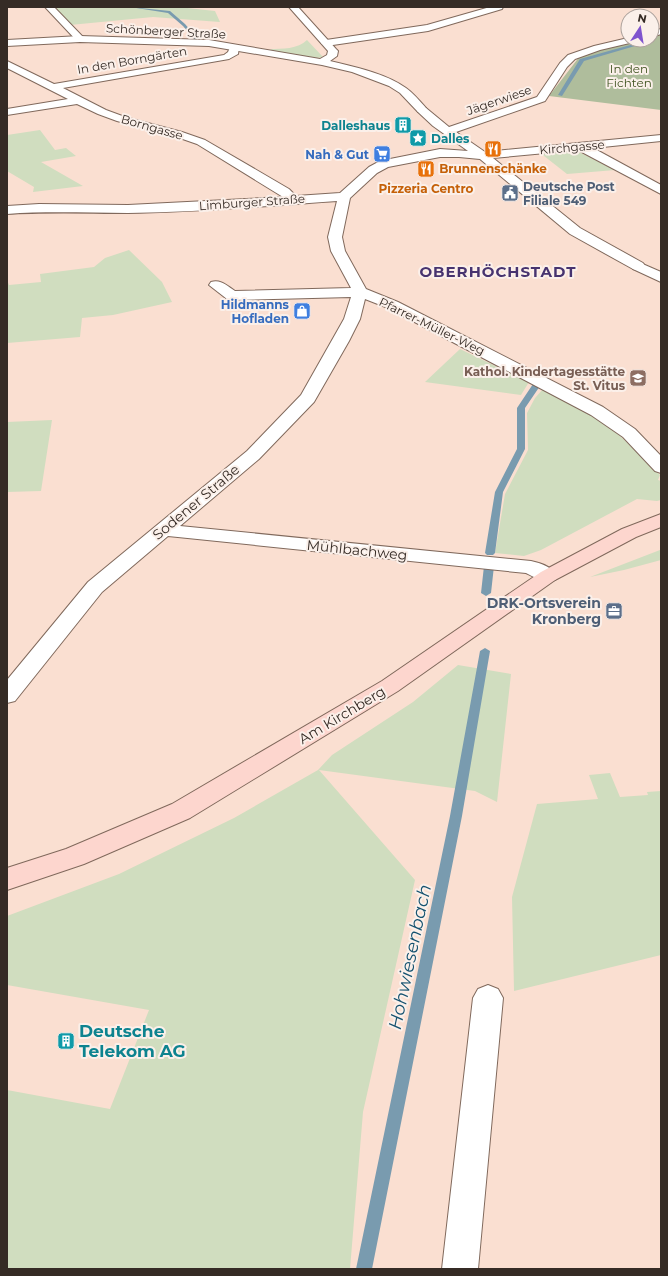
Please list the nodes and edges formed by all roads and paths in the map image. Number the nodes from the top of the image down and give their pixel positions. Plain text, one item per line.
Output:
1 (48, 7) edge
2 (293, 7) edge
3 (499, 7) edge
4 (80, 39) junction
5 (326, 42) junction
6 (7, 43) edge
7 (620, 43) edge
8 (234, 47) junction
9 (322, 62) junction
10 (7, 64) edge
11 (53, 87) junction
12 (79, 100) junction
13 (7, 112) edge
14 (448, 131) junction
15 (661, 138) edge
16 (580, 146) junction
17 (483, 156) junction
18 (661, 190) edge
19 (344, 197) junction
20 (292, 199) junction
21 (7, 210) edge
22 (661, 278) edge
23 (216, 285) dead end
24 (360, 292) junction
25 (661, 467) edge
26 (661, 520) edge
27 (164, 530) junction
28 (548, 576) junction
29 (7, 695) edge
30 (7, 879) edge
31 (488, 998) dead end
32 (460, 1269) edge

1 - 4 street
2 - 5 street
3 - 5 street
4 - 6 street, Schönberger Straße
4 - 8 street, Schönberger Straße
5 - 9 street
7 - 14 street, Jägerwiese
8 - 9 street, Schönberger Straße
8 - 11 street, In den Borngärten
9 - 14 street, Schönberger Straße
10 - 11 street, Borngasse
11 - 12 street, Borngasse
12 - 13 street
12 - 20 street, Borngasse
14 - 17 street, Schönberger Straße
15 - 16 street, Kirchgasse
16 - 17 street, Kirchgasse
16 - 18 street
17 - 19 street
17 - 22 street, Schönberger Straße
19 - 20 street, Limburger Straße
19 - 24 street
20 - 21 street, Limburger Straße
23 - 24 street
24 - 25 street, Pfarrer-Müller-Weg
24 - 27 street, Sodener Straße
26 - 28 main road, Am Kirchberg
27 - 28 street, Mühlbachweg
27 - 29 street, Sodener Straße
28 - 30 main road, Am Kirchberg
31 - 32 street

